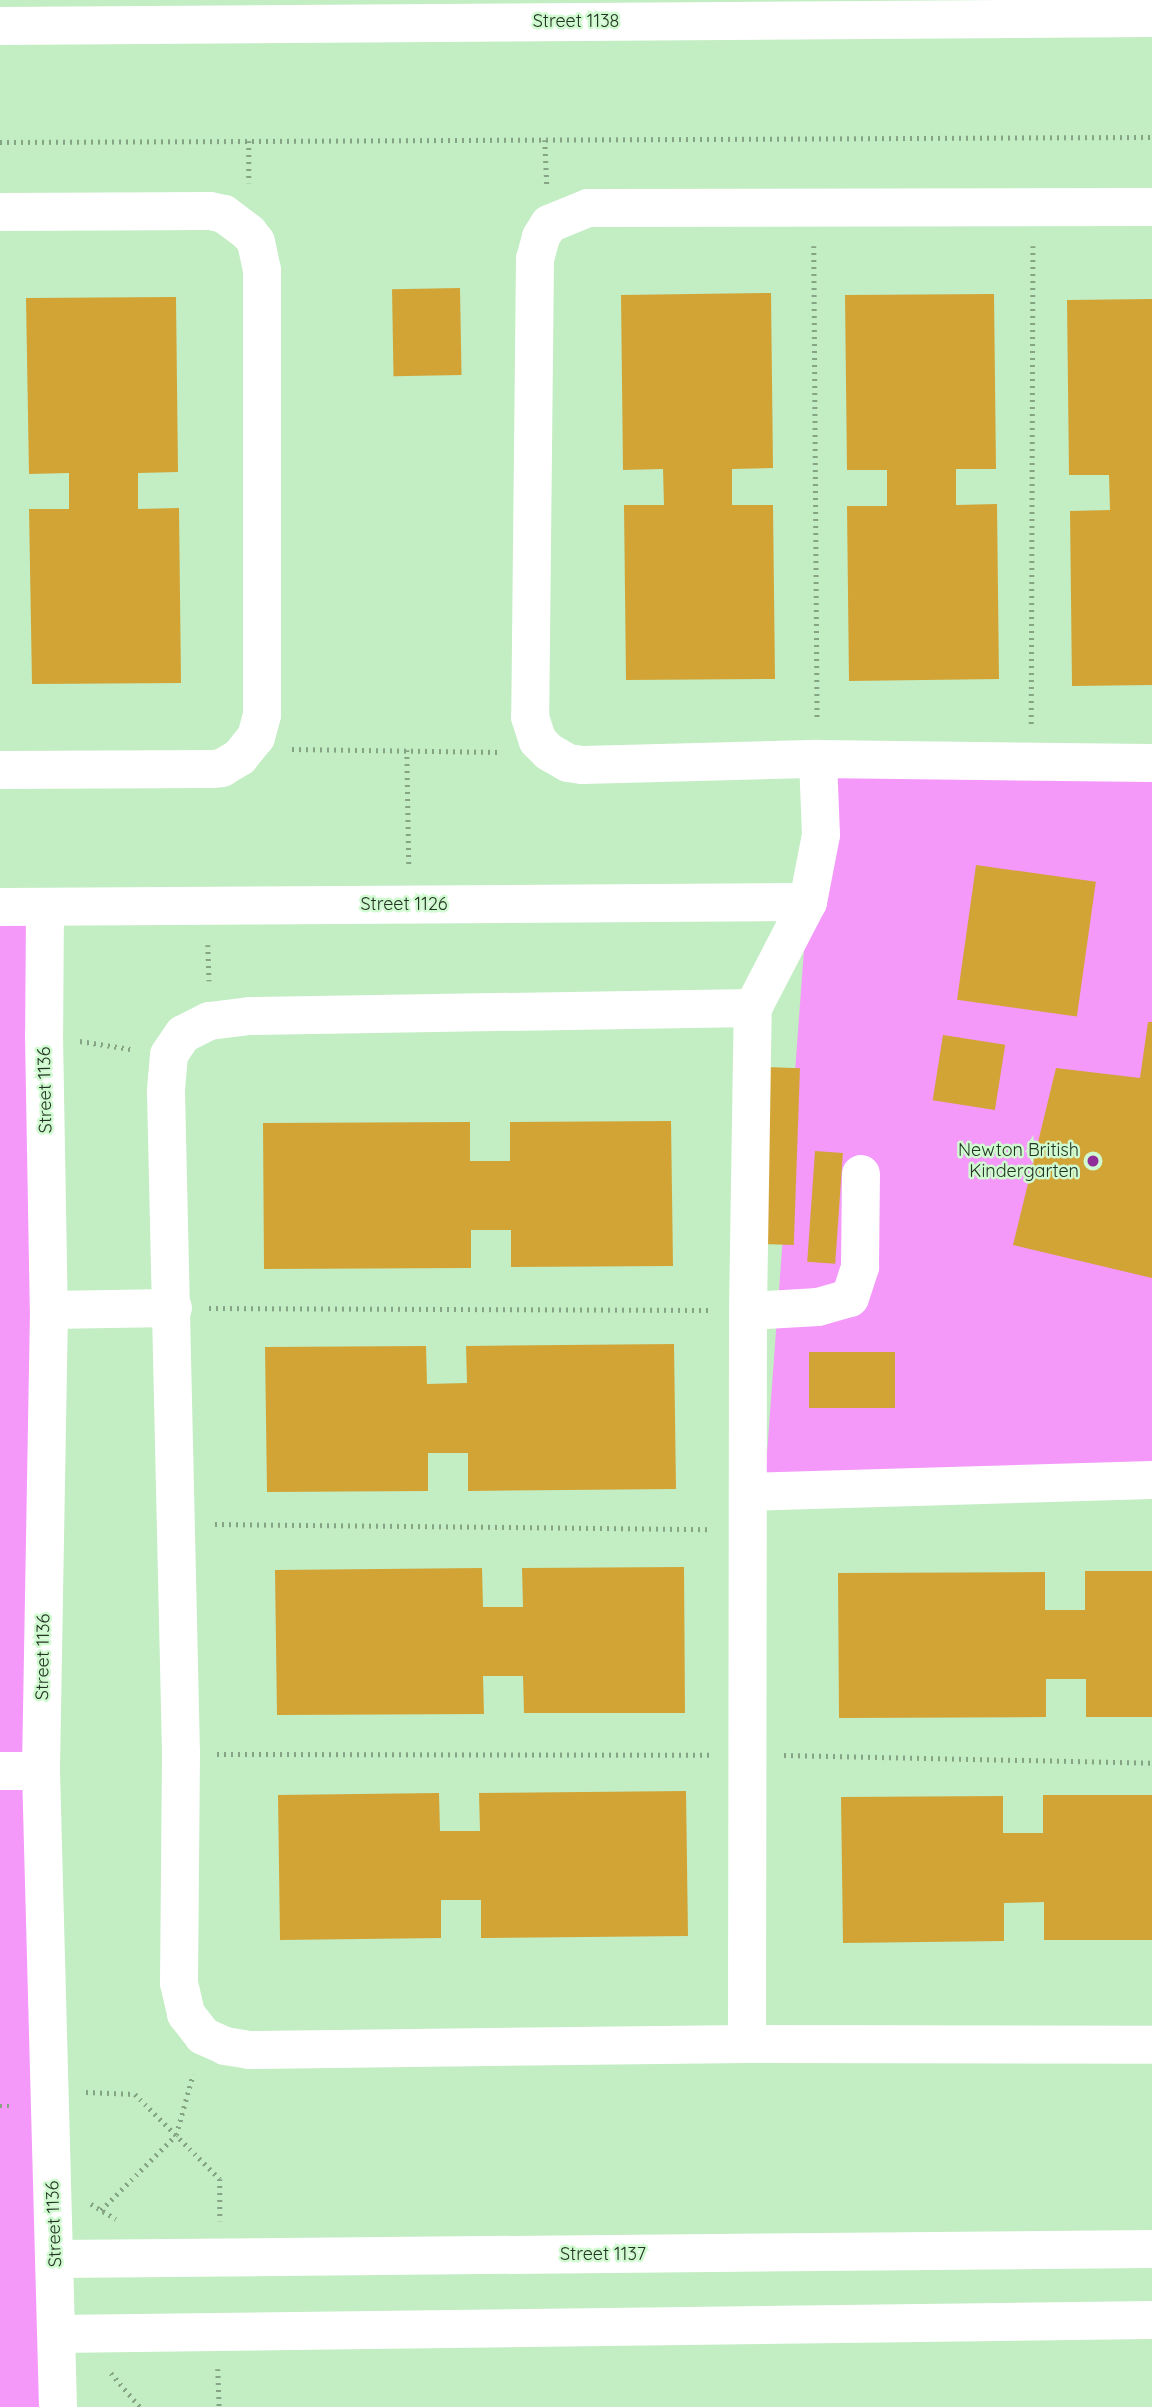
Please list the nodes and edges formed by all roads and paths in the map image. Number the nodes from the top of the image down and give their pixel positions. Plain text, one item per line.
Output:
1 (413, 0) edge
2 (1152, 18) edge
3 (288, 22) junction
4 (0, 26) edge
5 (1152, 137) edge
6 (0, 142) edge
7 (814, 207) junction
8 (1034, 207) junction
9 (1152, 207) edge
10 (0, 212) edge
11 (250, 748) junction
12 (407, 750) junction
13 (548, 752) junction
14 (818, 759) junction
15 (1031, 761) junction
16 (1152, 763) edge
17 (0, 771) edge
18 (808, 902) junction
19 (410, 904) junction
20 (208, 906) junction
21 (0, 907) edge
22 (45, 907) junction
23 (753, 1007) junction
24 (209, 1021) junction
25 (861, 1174) dead end
26 (173, 1308) junction
27 (49, 1310) junction
28 (748, 1311) junction
29 (1152, 1480) edge
30 (748, 1492) junction
31 (176, 1523) junction
32 (748, 1529) junction
33 (181, 1754) junction
34 (748, 1755) junction
35 (1152, 1763) edge
36 (0, 1771) edge
37 (41, 1771) junction
38 (203, 2036) junction
39 (747, 2044) junction
40 (1152, 2045) edge
41 (80, 2091) dead end
42 (176, 2135) junction
43 (101, 2210) dead end
44 (220, 2228) dead end
45 (1152, 2249) edge
46 (55, 2259) junction
47 (1152, 2320) edge
48 (57, 2334) junction
49 (58, 2407) edge

1 - 3 street
2 - 3 street, Street 1138
3 - 4 street, Street 1138
5 - 6 path
7 - 8 street
7 - 13 street
7 - 14 path
8 - 9 street
8 - 15 path
10 - 11 street
11 - 12 path
11 - 17 street
12 - 13 path
12 - 19 path
13 - 14 street
14 - 15 street
14 - 18 street
15 - 16 street
18 - 19 street, Street 1126
18 - 23 street
19 - 20 street, Street 1126
20 - 22 street, Street 1126
20 - 24 path
21 - 22 street, Street 1126
22 - 27 street, Street 1136
23 - 24 street
23 - 28 street
24 - 26 street
25 - 28 street
26 - 27 street
26 - 28 path
26 - 31 street
27 - 37 street, Street 1136
28 - 30 street
29 - 30 street
30 - 32 street
31 - 32 path
31 - 33 street
32 - 34 street
33 - 34 path
33 - 38 street
34 - 35 path
34 - 39 street
36 - 37 street
37 - 46 street, Street 1136
38 - 39 street
38 - 42 path
39 - 40 street
41 - 42 path
42 - 43 path
42 - 44 path
45 - 46 street, Street 1137
46 - 48 street, Street 1136
47 - 48 street
48 - 49 street, Street 1136

